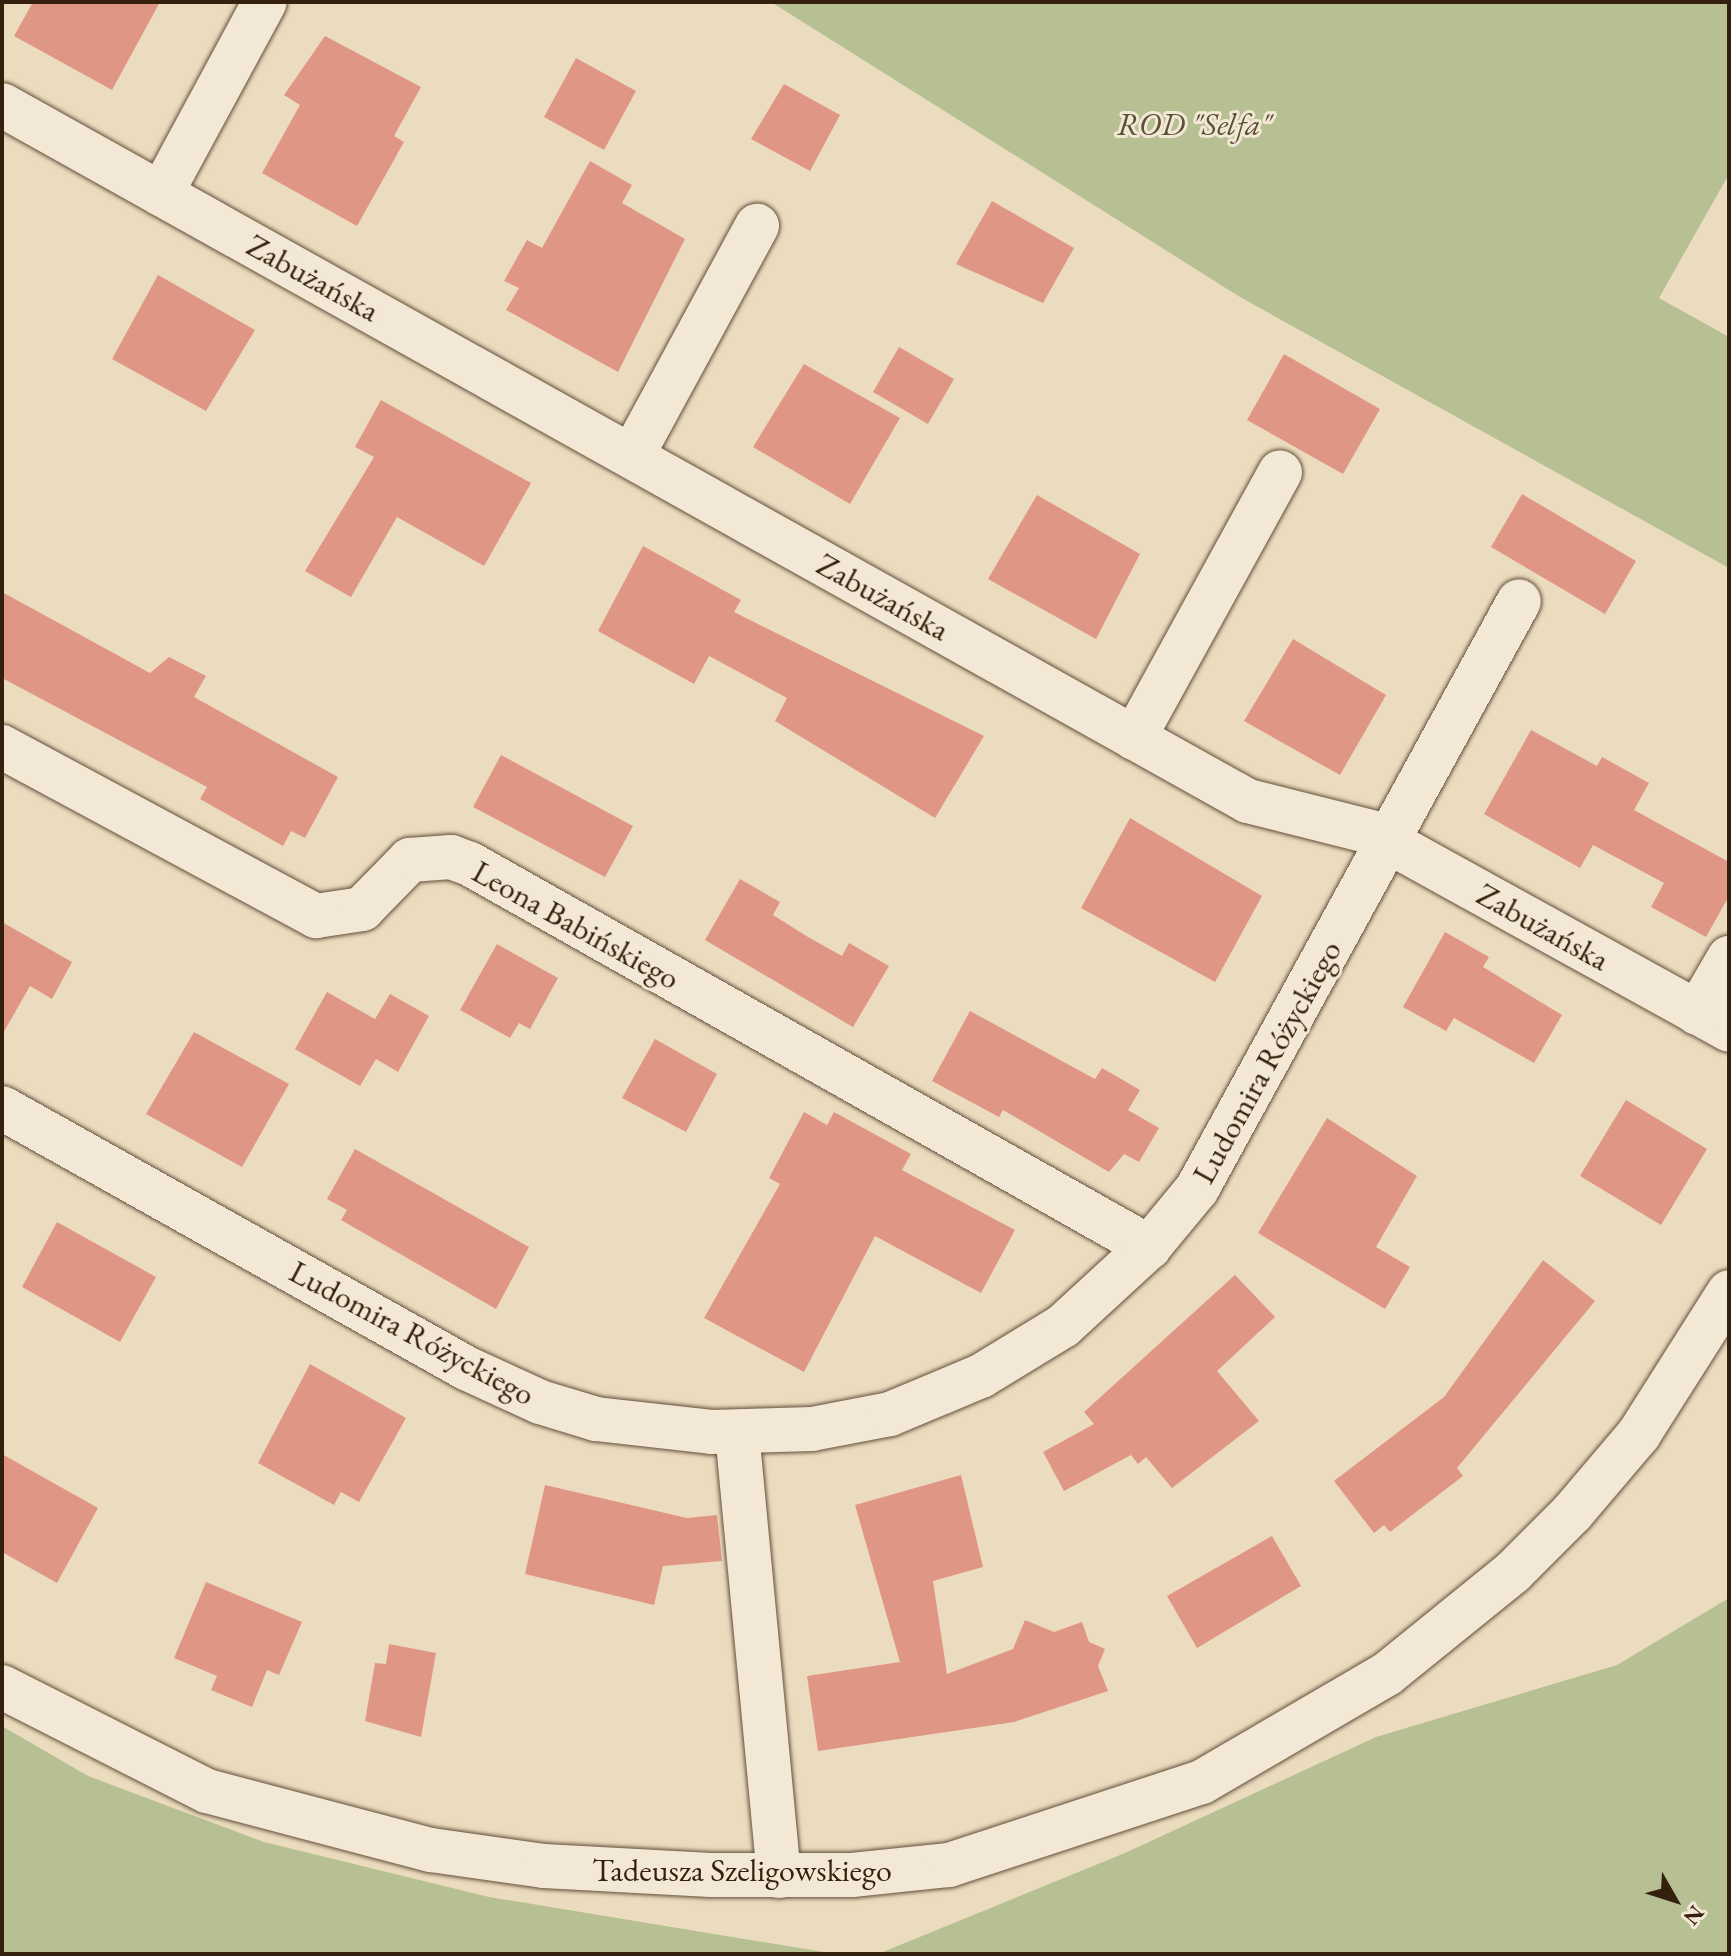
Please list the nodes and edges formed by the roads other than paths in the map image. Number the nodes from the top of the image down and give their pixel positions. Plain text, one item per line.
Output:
1 (265, 2) edge
2 (2, 105) edge
3 (161, 194) junction
4 (757, 226) dead end
5 (632, 456) junction
6 (1280, 472) dead end
7 (1519, 601) dead end
8 (1134, 738) junction
9 (2, 747) edge
10 (1389, 841) junction
11 (1729, 958) edge
12 (1713, 1021) edge
13 (2, 1108) edge
14 (1149, 1247) junction
15 (1729, 1292) edge
16 (737, 1432) junction
17 (2, 1687) edge
18 (779, 1876) junction

1 - 3 street
2 - 3 street, Zabużańska
3 - 5 street, Zabużańska
4 - 5 street
5 - 8 street, Zabużańska
6 - 8 street
7 - 10 street
8 - 10 street, Zabużańska
9 - 14 street, Leona Babińskiego
10 - 12 street, Zabużańska
10 - 14 street, Ludomira Różyckiego
11 - 12 street, Zabużańska
13 - 16 street, Ludomira Różyckiego
14 - 16 street, Ludomira Różyckiego
15 - 18 street, Tadeusza Szeligowskiego
16 - 18 street
17 - 18 street, Tadeusza Szeligowskiego

